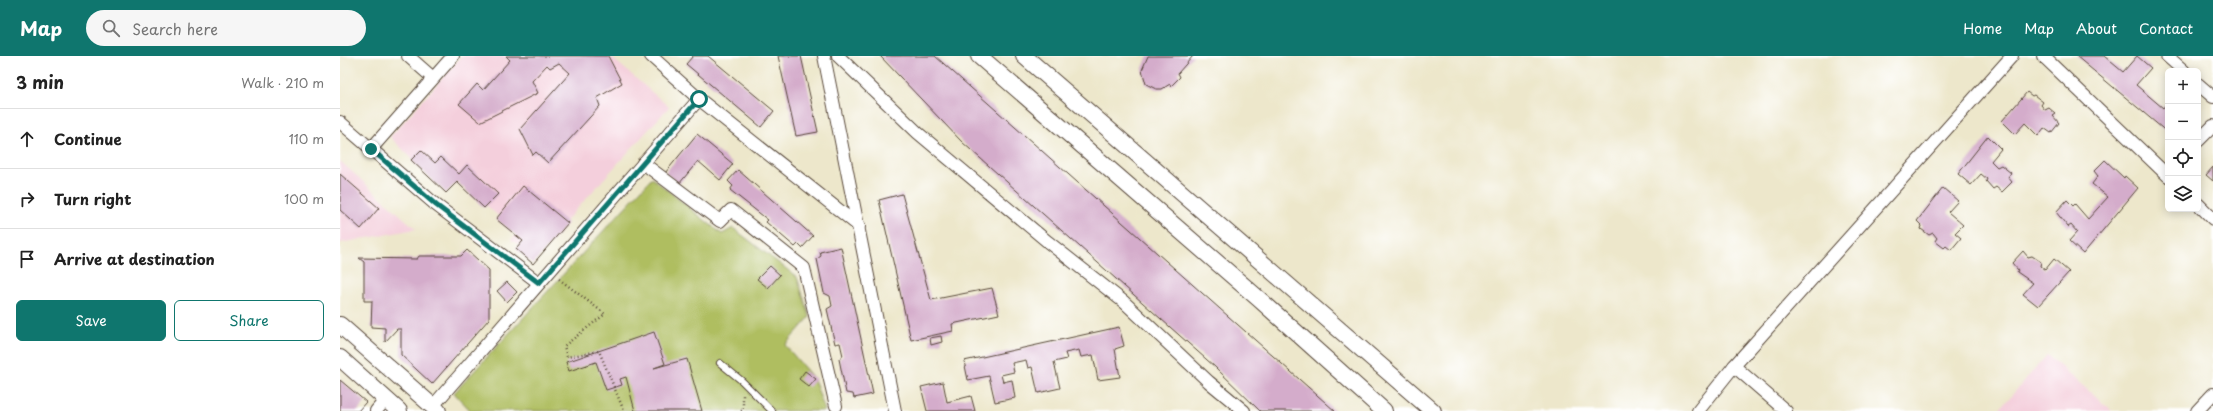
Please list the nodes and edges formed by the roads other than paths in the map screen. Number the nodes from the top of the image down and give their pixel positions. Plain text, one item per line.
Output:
1 (408, 56) edge
2 (453, 56) edge
3 (651, 56) edge
4 (824, 56) edge
5 (838, 56) edge
6 (979, 56) edge
7 (1024, 56) edge
8 (2012, 56) edge
9 (2043, 56) edge
10 (2167, 56) edge
11 (2181, 68) edge
12 (433, 78) junction
13 (2201, 87) edge
14 (2213, 97) edge
15 (699, 99) junction
16 (340, 122) edge
17 (2213, 126) edge
18 (2199, 140) edge
19 (371, 149) junction
20 (643, 163) junction
21 (2165, 172) edge
22 (2201, 207) edge
23 (2213, 219) edge
24 (859, 226) junction
25 (539, 283) junction
26 (340, 325) edge
27 (340, 358) edge
28 (720, 363) dead end
29 (1734, 366) junction
30 (2213, 394) edge
31 (381, 405) edge
32 (836, 406) dead end
33 (436, 408) edge
34 (399, 411) edge
35 (772, 411) edge
36 (895, 411) edge
37 (1244, 411) edge
38 (1384, 411) edge
39 (1433, 411) edge
40 (1698, 411) edge
41 (1786, 411) edge
42 (2197, 411) edge

1 - 12 street
2 - 12 street
3 - 15 street
4 - 24 street
5 - 37 street
6 - 38 street
7 - 39 street
8 - 29 street
9 - 21 street
10 - 11 street
12 - 19 street
13 - 14 street
15 - 20 street
15 - 24 street
16 - 19 street
17 - 18 street
19 - 25 street
20 - 25 street
20 - 32 street
22 - 23 street
24 - 36 street
25 - 33 street
26 - 33 street
27 - 31 street
28 - 35 lane
29 - 40 street
29 - 41 street
30 - 42 street
31 - 34 street

